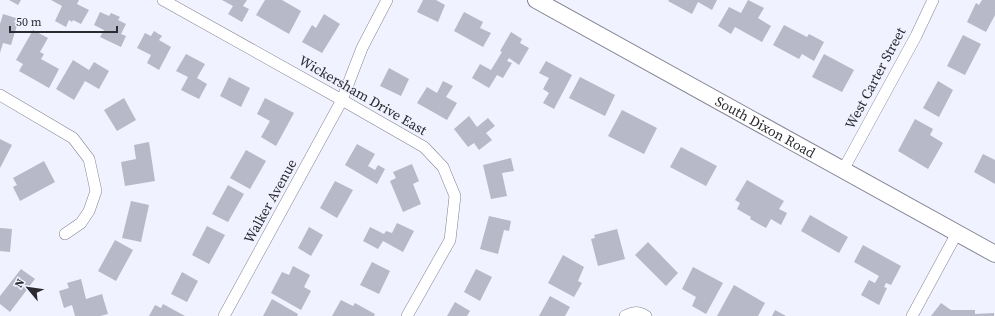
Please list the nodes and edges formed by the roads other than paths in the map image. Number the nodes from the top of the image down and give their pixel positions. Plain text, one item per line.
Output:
1 (163, 0) edge
2 (387, 0) edge
3 (536, 0) edge
4 (933, 0) edge
5 (0, 95) edge
6 (342, 100) junction
7 (843, 170) junction
8 (957, 233) junction
9 (65, 234) dead end
10 (995, 254) edge
11 (628, 314) edge
12 (224, 316) edge
13 (408, 316) edge
14 (646, 316) edge
15 (912, 316) edge

1 - 6 street, Wickersham Drive East
2 - 6 street, Walker Avenue
3 - 7 main road, South Dixon Road
4 - 7 street, West Carter Street
5 - 9 street
6 - 12 street, Walker Avenue
6 - 13 street, Wickersham Drive East
7 - 8 main road, South Dixon Road
8 - 10 main road, South Dixon Road
8 - 15 street
11 - 14 street

